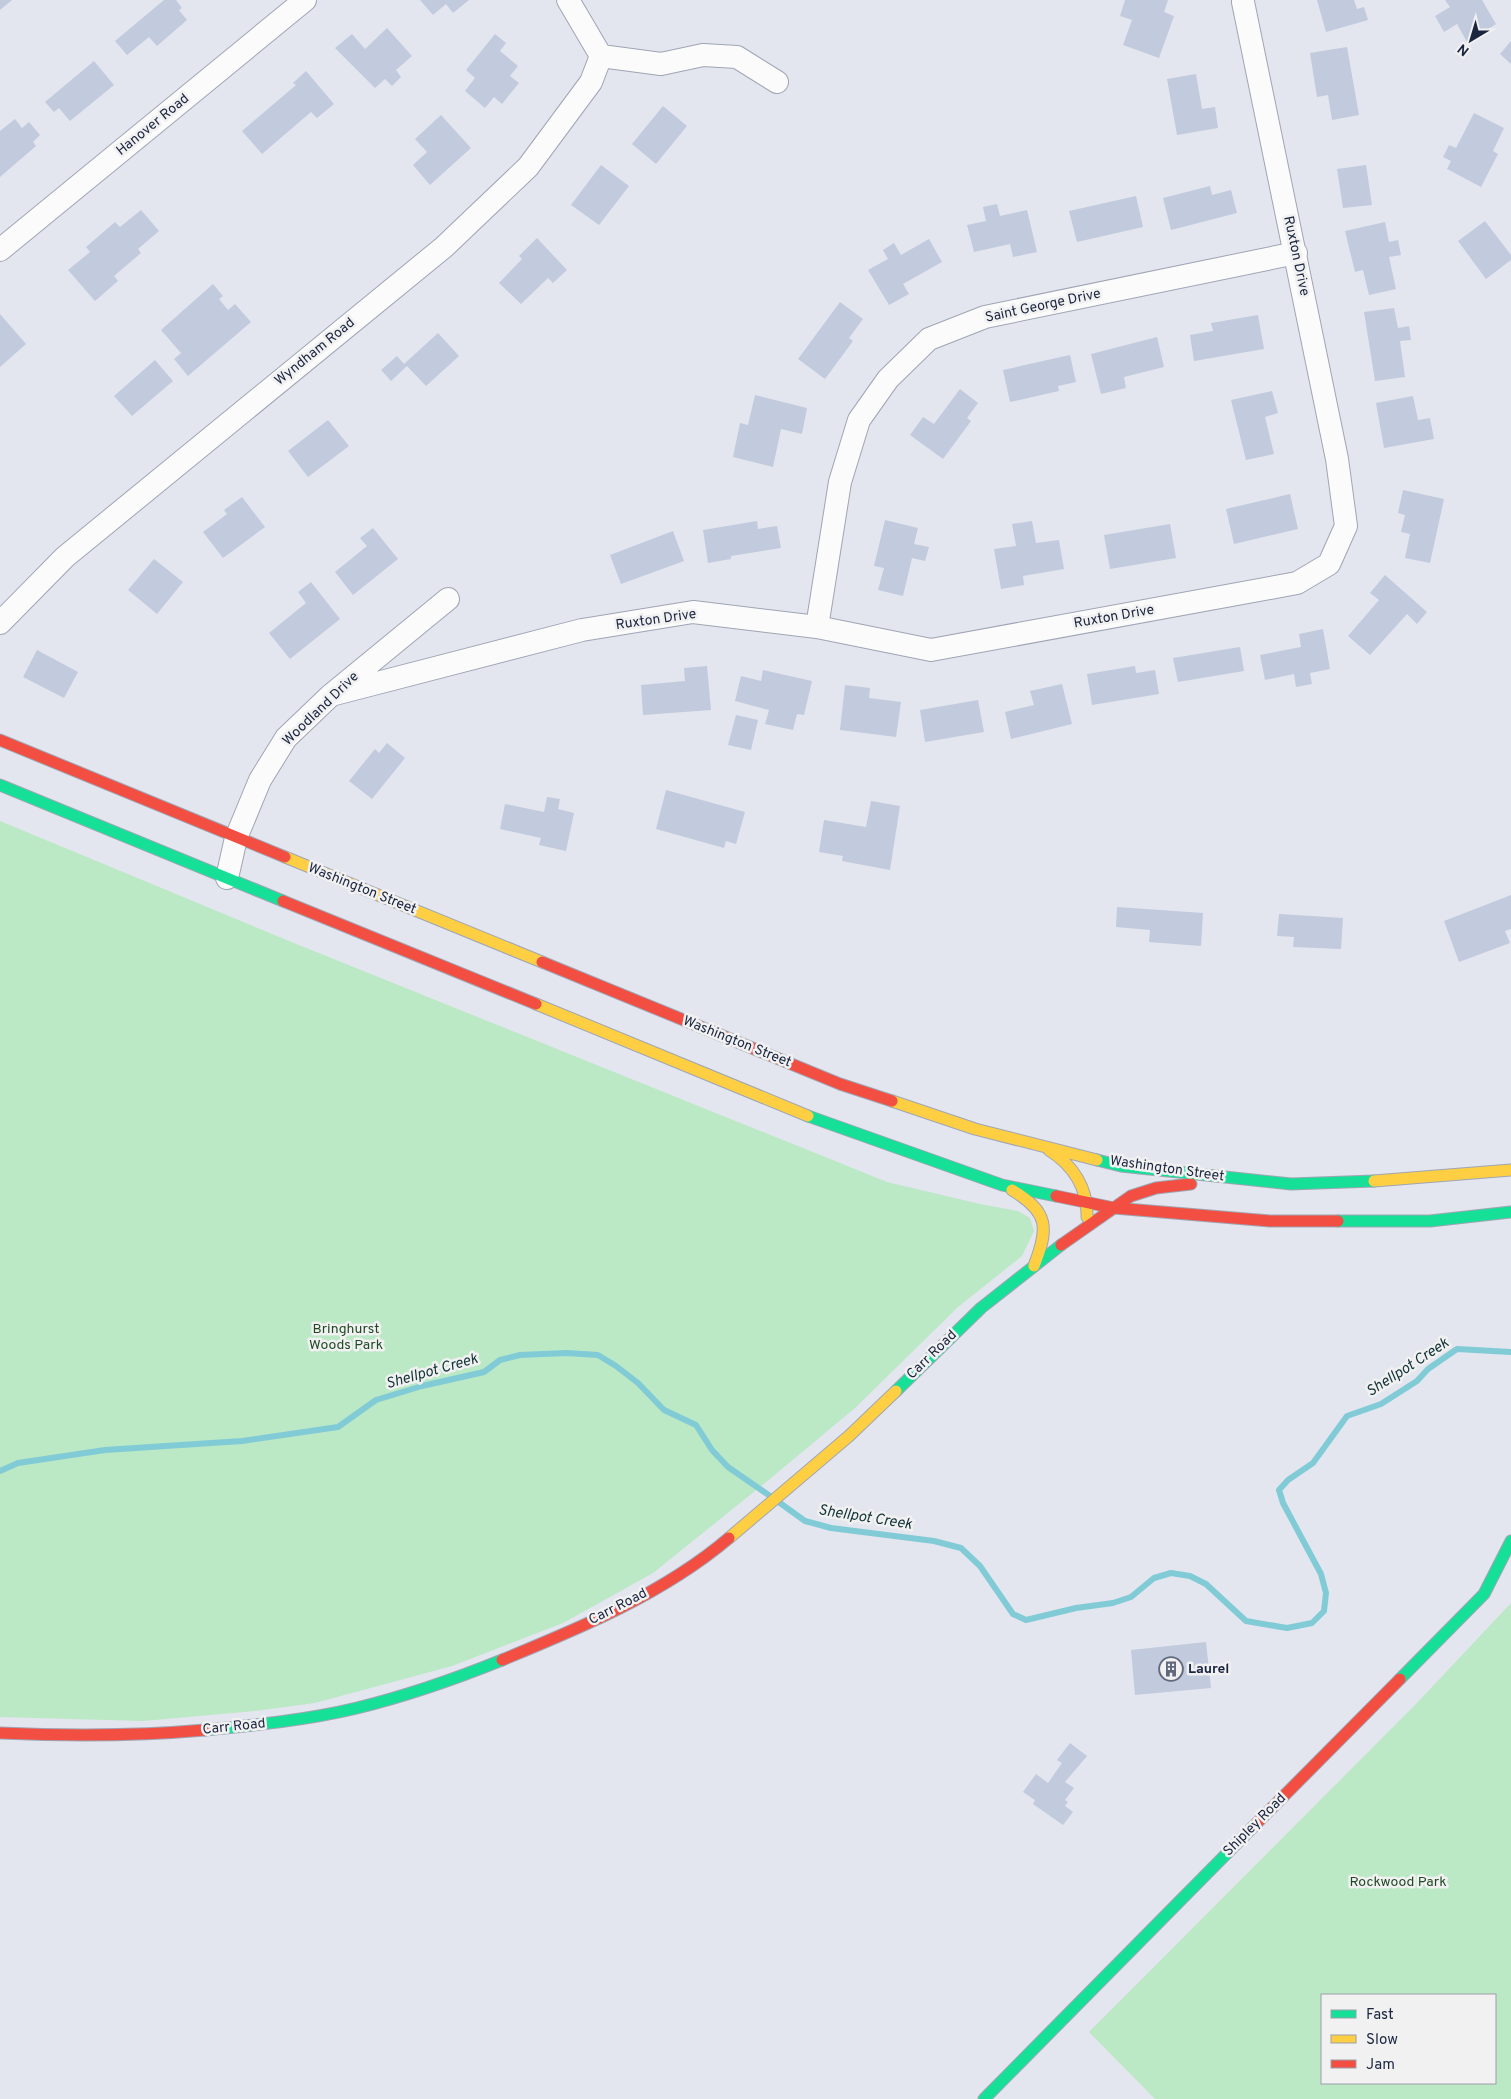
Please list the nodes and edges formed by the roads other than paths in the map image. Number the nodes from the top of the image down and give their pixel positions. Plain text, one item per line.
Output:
1 (305, 0) edge
2 (568, 0) edge
3 (1243, 2) dead end
4 (601, 56) junction
5 (777, 82) dead end
6 (0, 250) edge
7 (1296, 253) junction
8 (448, 599) dead end
9 (0, 623) edge
10 (817, 628) junction
11 (331, 695) junction
12 (0, 740) edge
13 (0, 785) edge
14 (236, 838) junction
15 (227, 878) junction
16 (1038, 1145) junction
17 (1511, 1170) edge
18 (1291, 1184) junction
19 (1002, 1185) junction
20 (1087, 1203) junction
21 (1114, 1208) junction
22 (1511, 1212) edge
23 (1082, 1230) junction
24 (1034, 1266) junction
25 (1511, 1541) edge
26 (0, 1733) edge
27 (984, 2099) edge

1 - 6 street, Hanover Road
2 - 4 street
3 - 7 street, Ruxton Drive
4 - 5 street
4 - 9 street, Wyndham Road
7 - 10 street, Saint George Drive
7 - 10 street, Ruxton Drive
8 - 11 street, Woodland Drive
10 - 11 street, Ruxton Drive
11 - 14 street, Woodland Drive
12 - 14 main road, Washington Street
13 - 15 main road
14 - 15 street, Woodland Drive
14 - 16 main road, Washington Street
15 - 19 main road
16 - 18 main road, Washington Street
16 - 20 main road
17 - 18 main road, Washington Street
18 - 21 main road, Carr Road
19 - 20 main road
19 - 24 main road
20 - 21 main road
20 - 23 main road
21 - 22 main road
21 - 23 main road, Carr Road
23 - 24 main road, Carr Road
24 - 26 main road, Carr Road
25 - 27 main road, Shipley Road

